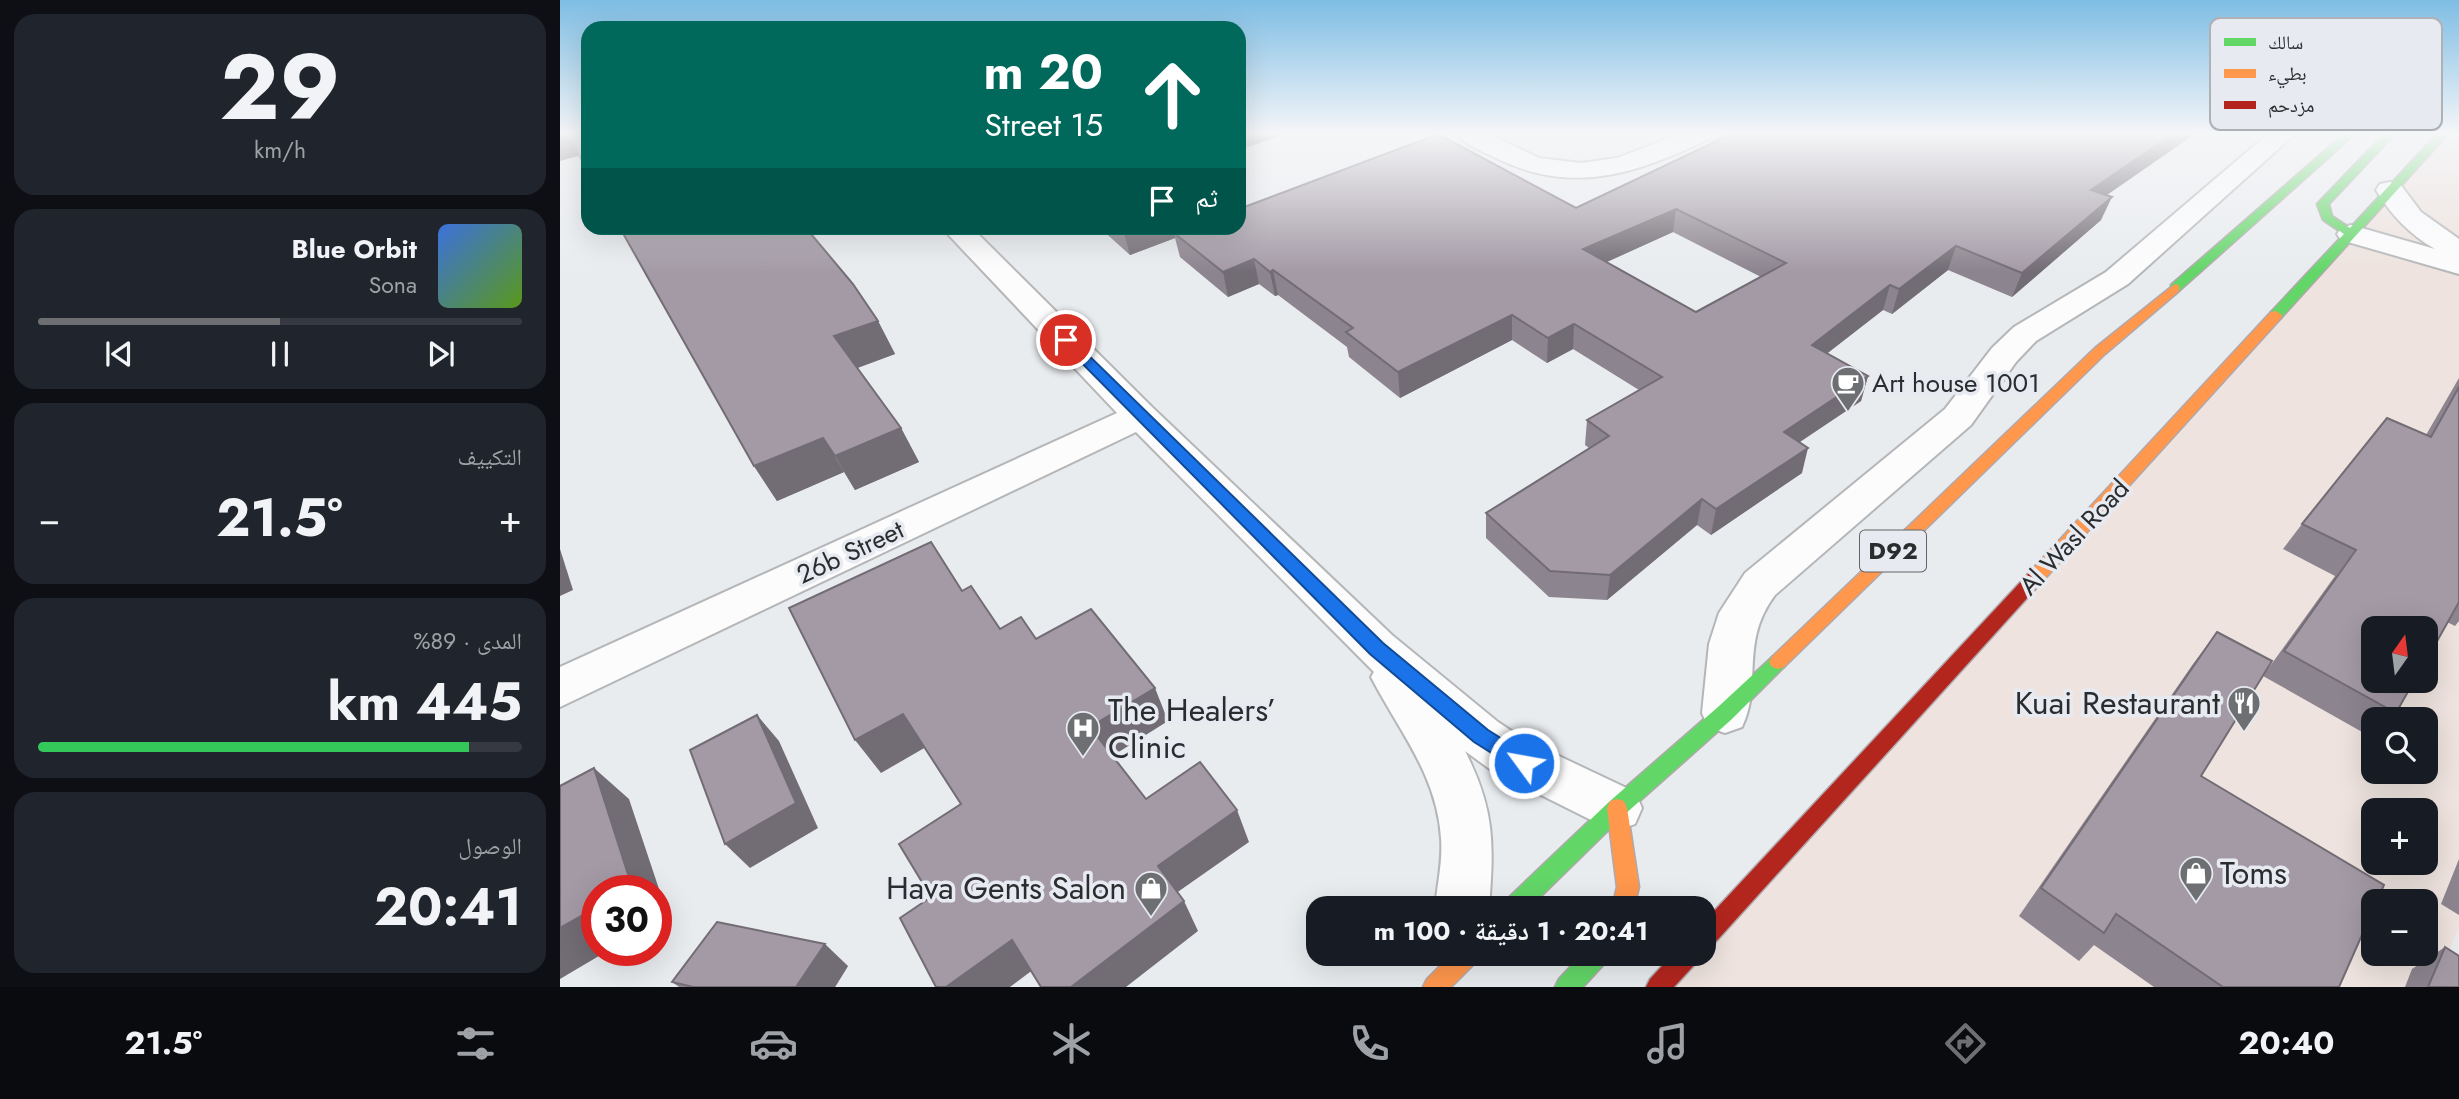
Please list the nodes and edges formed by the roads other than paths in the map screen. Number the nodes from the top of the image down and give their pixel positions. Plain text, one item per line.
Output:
1 (2230, 180) edge
2 (2299, 180) edge
3 (2346, 180) edge
4 (2399, 180) edge
5 (2390, 190) junction
6 (2351, 234) junction
7 (963, 235) edge
8 (2459, 250) edge
9 (2459, 265) edge
10 (1140, 416) junction
11 (1376, 648) junction
12 (560, 688) edge
13 (1725, 713) junction
14 (1617, 807) junction
15 (1463, 896) edge
16 (1526, 896) edge
17 (1626, 896) edge
18 (1716, 925) edge
19 (1586, 966) edge
20 (1678, 966) edge
21 (1566, 987) edge
22 (1658, 987) edge

1 - 13 street
2 - 13 main road, D92
3 - 6 main road
4 - 5 main road, Al Wasl Road
5 - 6 main road, Al Wasl Road
5 - 8 street
6 - 9 street
6 - 18 main road, Al Wasl Road
7 - 10 street
10 - 11 street
10 - 12 street, 26b Street
11 - 14 street
11 - 15 street
13 - 14 main road, D92
14 - 16 main road, D92
14 - 17 main road
19 - 21 main road
20 - 22 main road

